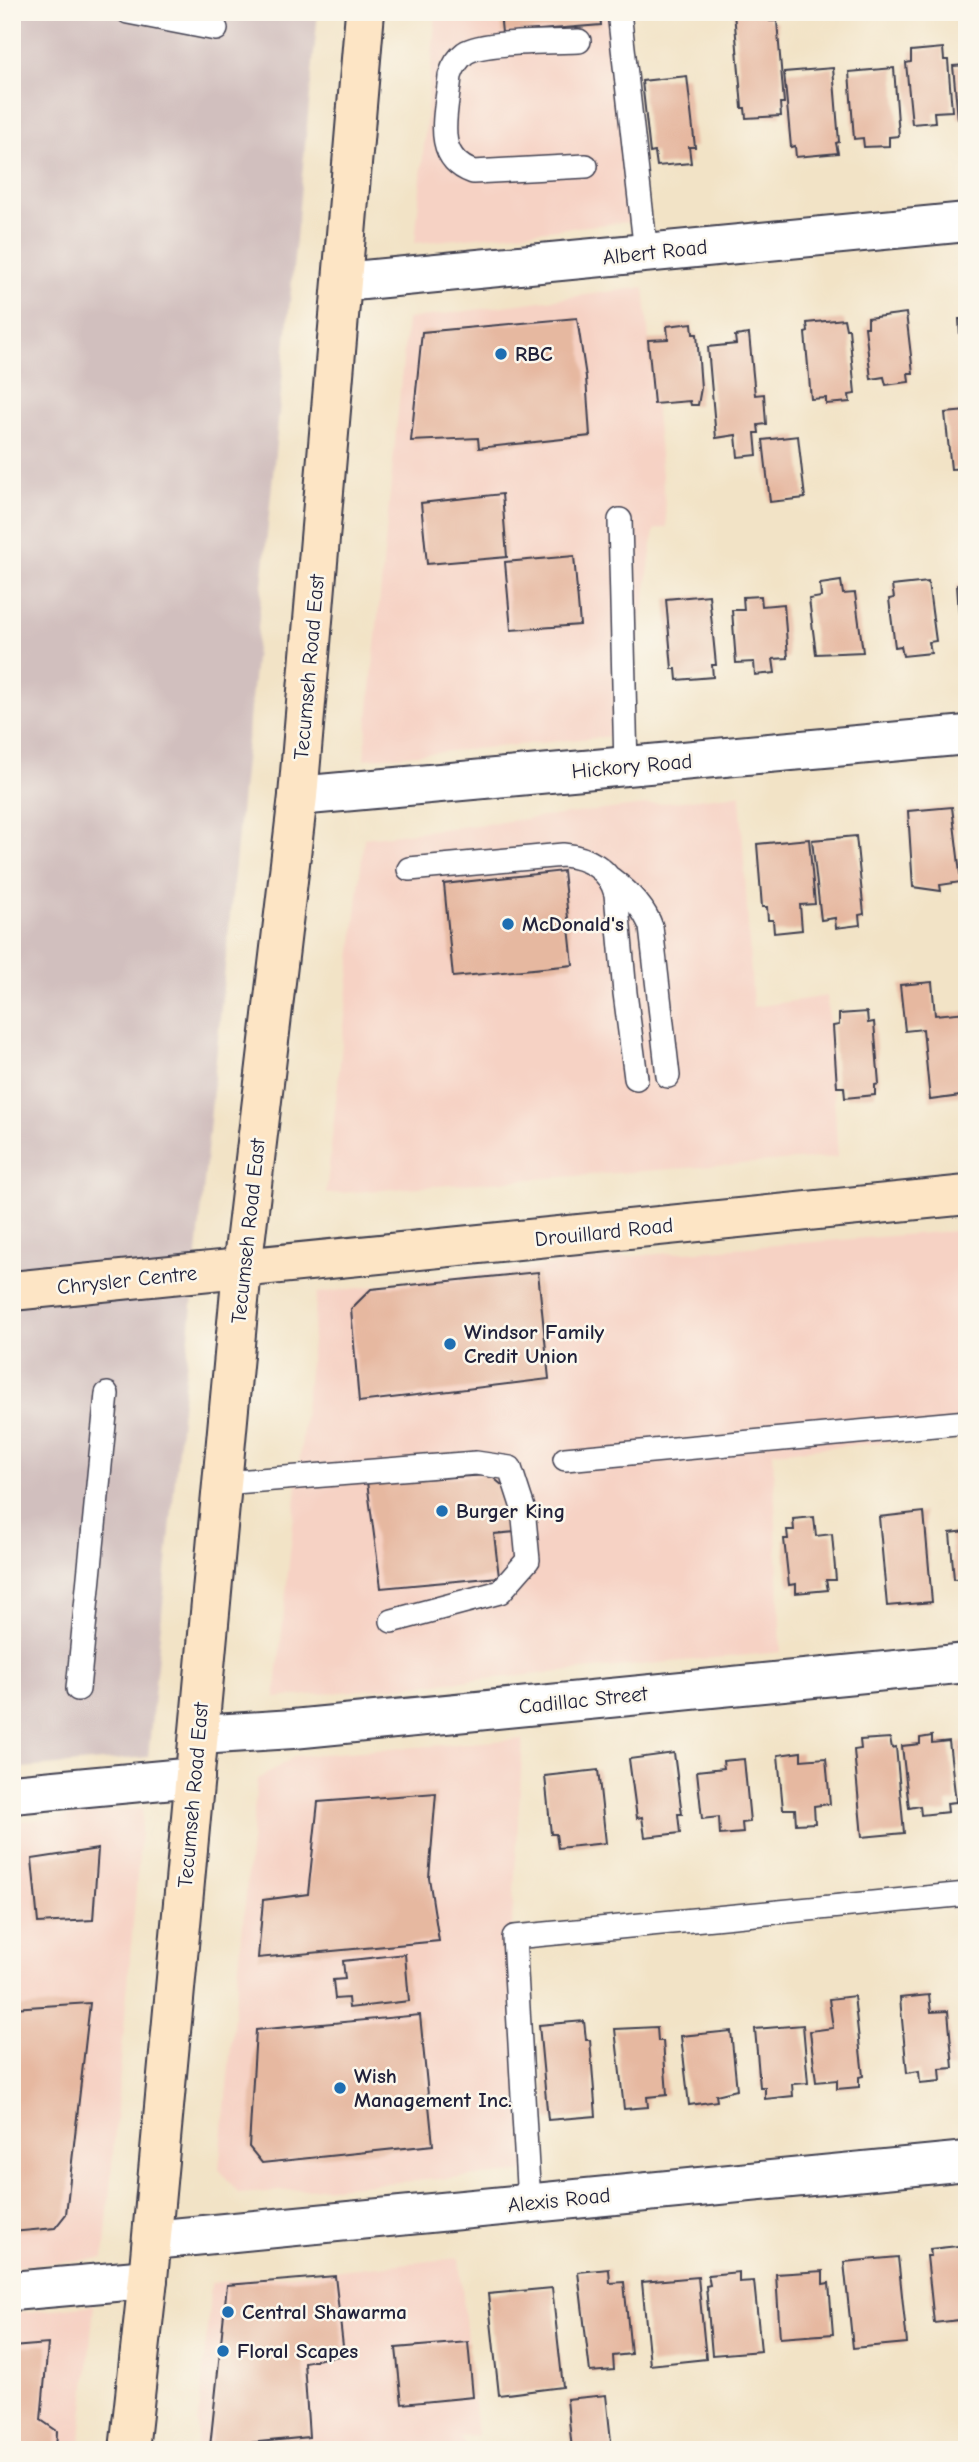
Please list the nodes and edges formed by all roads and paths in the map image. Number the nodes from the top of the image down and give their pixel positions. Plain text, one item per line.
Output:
1 (128, 12) edge
2 (365, 12) edge
3 (619, 12) edge
4 (216, 29) dead end
5 (579, 41) dead end
6 (586, 166) dead end
7 (967, 222) edge
8 (646, 253) junction
9 (343, 282) junction
10 (620, 520) dead end
11 (967, 735) edge
12 (626, 767) junction
13 (298, 796) junction
14 (409, 869) dead end
15 (610, 878) junction
16 (668, 1076) dead end
17 (636, 1078) dead end
18 (967, 1195) edge
19 (242, 1269) junction
20 (12, 1291) edge
21 (107, 1394) dead end
22 (967, 1422) edge
23 (565, 1459) dead end
24 (222, 1483) junction
25 (392, 1621) dead end
26 (967, 1663) edge
27 (79, 1689) dead end
28 (199, 1735) junction
29 (195, 1777) junction
30 (12, 1794) edge
31 (967, 1894) edge
32 (967, 2161) edge
33 (529, 2203) junction
34 (152, 2240) junction
35 (148, 2279) junction
36 (12, 2291) edge
37 (129, 2450) edge

1 - 4 lane
2 - 9 main road, Tecumseh Road East
3 - 8 lane
5 - 6 lane
7 - 8 street, Albert Road
8 - 9 street, Albert Road
9 - 13 main road, Tecumseh Road East
10 - 12 lane
11 - 12 street, Hickory Road
12 - 13 street, Hickory Road
13 - 19 main road, Tecumseh Road East
14 - 15 lane
15 - 16 lane
15 - 17 lane
18 - 19 main road, Drouillard Road
19 - 20 main road, Chrysler Centre
19 - 24 main road, Tecumseh Road East
21 - 27 lane
22 - 23 lane
24 - 25 lane
24 - 28 main road, Tecumseh Road East
26 - 28 street, Cadillac Street
28 - 29 main road, Tecumseh Road East
29 - 30 street
29 - 34 main road, Tecumseh Road East
31 - 33 lane
32 - 33 street, Alexis Road
33 - 34 street, Alexis Road
34 - 35 main road, Tecumseh Road East
35 - 36 street
35 - 37 main road, Tecumseh Road East

